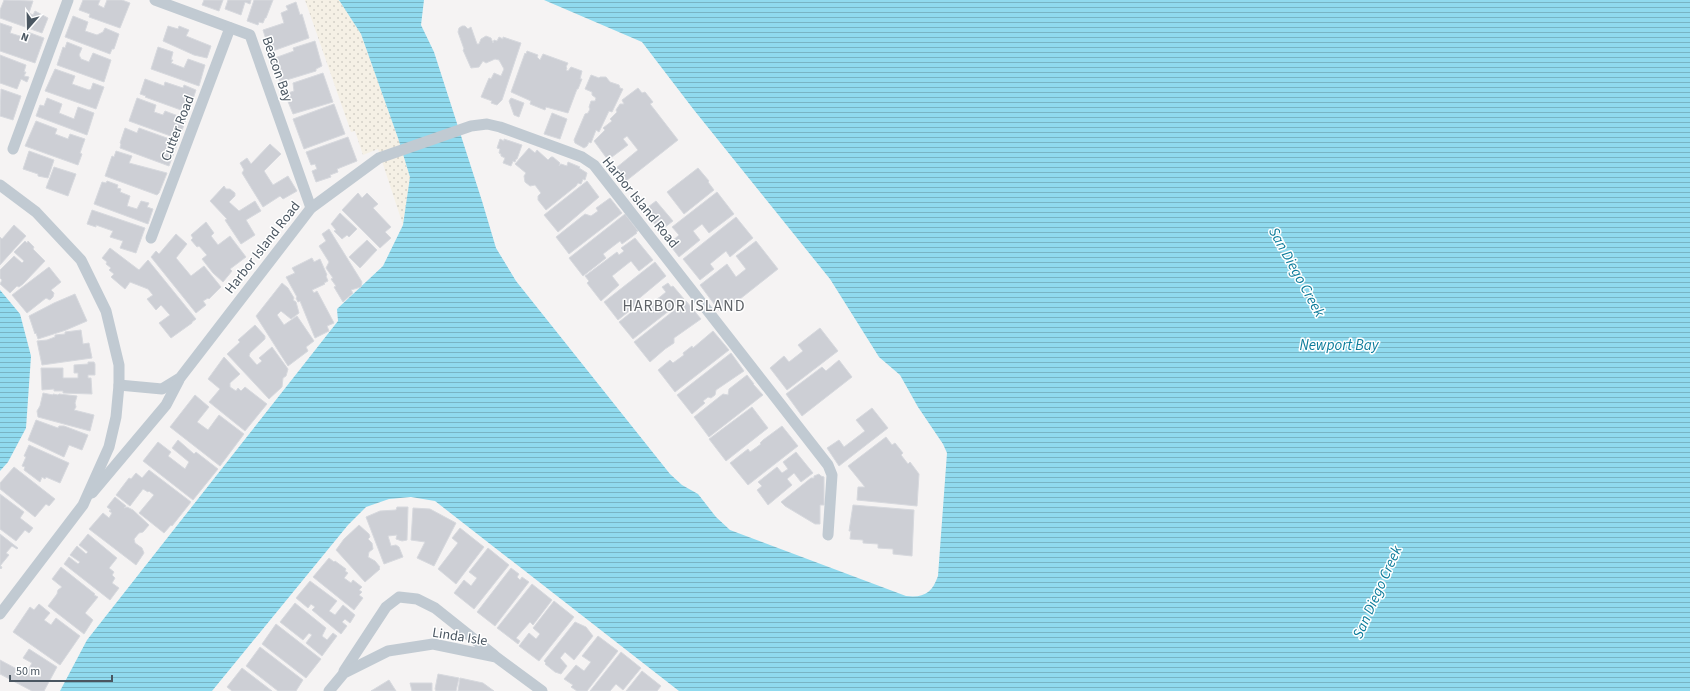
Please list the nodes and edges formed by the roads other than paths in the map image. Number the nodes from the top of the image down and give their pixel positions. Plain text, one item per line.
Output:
1 (68, 0) edge
2 (155, 0) edge
3 (230, 28) junction
4 (13, 149) dead end
5 (0, 185) edge
6 (311, 208) junction
7 (151, 238) dead end
8 (180, 378) junction
9 (119, 385) junction
10 (83, 505) junction
11 (828, 535) dead end
12 (0, 614) edge
13 (496, 657) junction
14 (344, 672) junction
15 (328, 691) edge
16 (542, 691) edge

1 - 4 street
2 - 3 street, Beacon Bay
3 - 6 street, Beacon Bay
3 - 7 street, Cutter Road
5 - 9 street
6 - 8 street, Harbor Island Road
6 - 11 street, Harbor Island Road
8 - 9 street, Harbor Island Road
8 - 10 street, Harbor Island Road
9 - 10 street
10 - 12 street
13 - 14 street, Linda Isle
13 - 14 street
13 - 16 street, Linda Isle
14 - 15 street, Linda Isle

